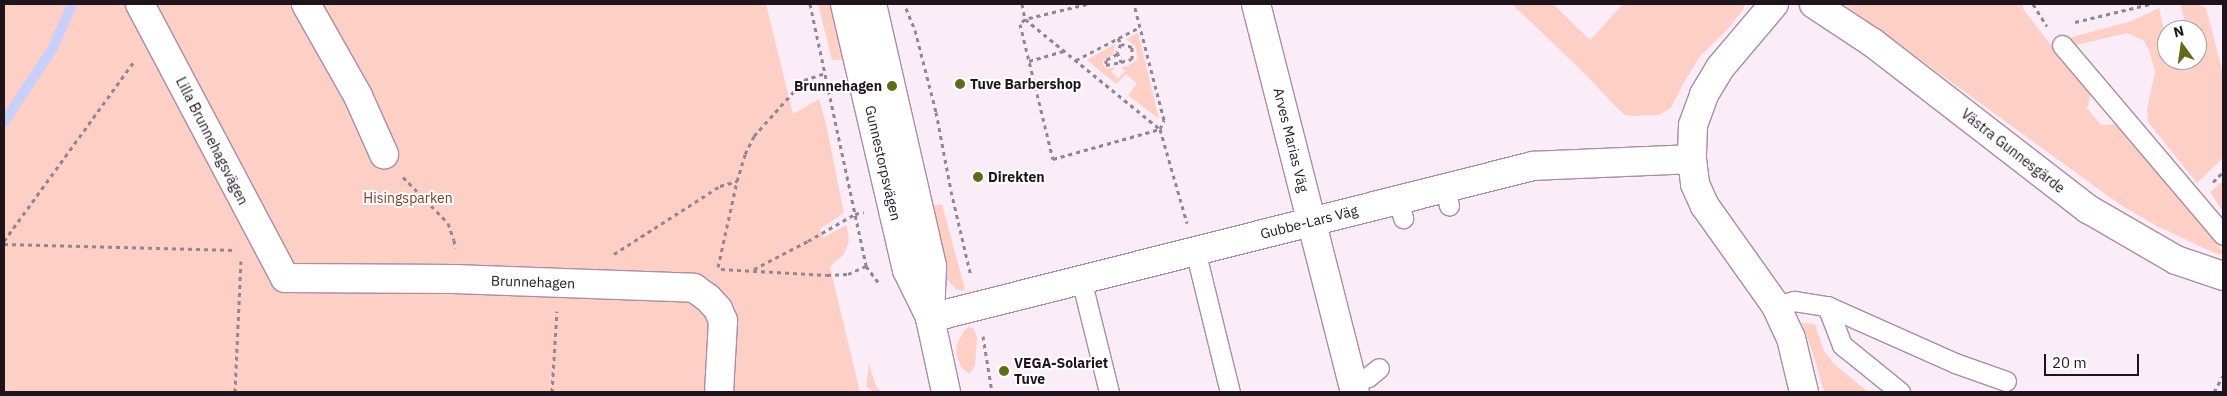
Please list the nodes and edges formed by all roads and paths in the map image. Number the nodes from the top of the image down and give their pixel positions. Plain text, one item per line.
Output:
1 (140, 4) edge
2 (306, 4) edge
3 (845, 4) edge
4 (872, 4) edge
5 (904, 4) edge
6 (1022, 4) edge
7 (1088, 4) edge
8 (1134, 4) edge
9 (1256, 4) edge
10 (1774, 4) edge
11 (1814, 4) edge
12 (2033, 4) edge
13 (2150, 4) edge
14 (1025, 19) junction
15 (2068, 23) dead end
16 (2053, 26) dead end
17 (1140, 27) junction
18 (1118, 38) junction
19 (161, 44) junction
20 (1121, 44) junction
21 (2062, 46) dead end
22 (1065, 51) junction
23 (1117, 54) junction
24 (1076, 60) junction
25 (1029, 62) junction
26 (1121, 62) junction
27 (826, 73) dead end
28 (1160, 128) junction
29 (384, 154) joint
30 (1692, 159) junction
31 (737, 181) junction
32 (855, 214) dead end
33 (1312, 221) junction
34 (2223, 235) edge
35 (4, 242) edge
36 (242, 250) junction
37 (1195, 250) junction
38 (270, 252) junction
39 (454, 254) dead end
40 (605, 260) dead end
41 (866, 266) dead end
42 (754, 269) junction
43 (2223, 276) edge
44 (285, 278) joint
45 (1081, 279) junction
46 (559, 283) junction
47 (978, 306) junction
48 (1776, 306) junction
49 (1827, 306) junction
50 (930, 318) junction
51 (1379, 368) dead end
52 (2223, 376) edge
53 (2006, 381) dead end
54 (1354, 387) edge
55 (235, 392) edge
56 (552, 392) edge
57 (720, 392) edge
58 (946, 392) edge
59 (992, 392) edge
60 (1109, 392) edge
61 (1230, 392) edge
62 (1804, 392) edge
63 (1900, 392) edge
64 (2214, 392) edge

1 - 19 street, Lilla Brunnehagsvägen
2 - 29 street
3 - 50 street, Gunnestorpsvägen
4 - 50 street, Gunnestorpsvägen
5 - 47 path
6 - 14 path
7 - 14 path
8 - 17 path
9 - 33 street, Arves Marias Väg
10 - 30 street
11 - 43 street, Västra Gunnesgärde
12 - 16 path
13 - 15 path
14 - 22 path
14 - 25 path
17 - 18 path
17 - 28 path
18 - 20 path
18 - 24 path
19 - 35 path
19 - 38 street, Lilla Brunnehagsvägen
20 - 23 path
20 - 26 path
21 - 34 lane
22 - 24 path
22 - 25 path
23 - 26 path
23 - 26 path
24 - 28 path
25 - 28 path
27 - 31 path
28 - 37 path
29 - 39 path
30 - 33 street, Gubbe-Lars Väg
30 - 48 street
31 - 40 path
31 - 42 path
32 - 42 path
33 - 37 street, Gubbe-Lars Väg
33 - 54 street, Arves Marias Väg
35 - 36 path
36 - 38 path
36 - 55 path
37 - 45 street, Gubbe-Lars Väg
37 - 61 lane
38 - 44 street, Lilla Brunnehagsvägen
41 - 42 path
44 - 46 street, Brunnehagen
45 - 47 street, Gubbe-Lars Väg
45 - 60 lane
46 - 56 path
46 - 57 street, Brunnehagen
47 - 50 street, Gubbe-Lars Väg
47 - 59 path
48 - 49 lane
48 - 62 street
49 - 53 lane
49 - 63 lane
50 - 58 street, Gunnestorpsvägen
51 - 54 lane
52 - 64 path

